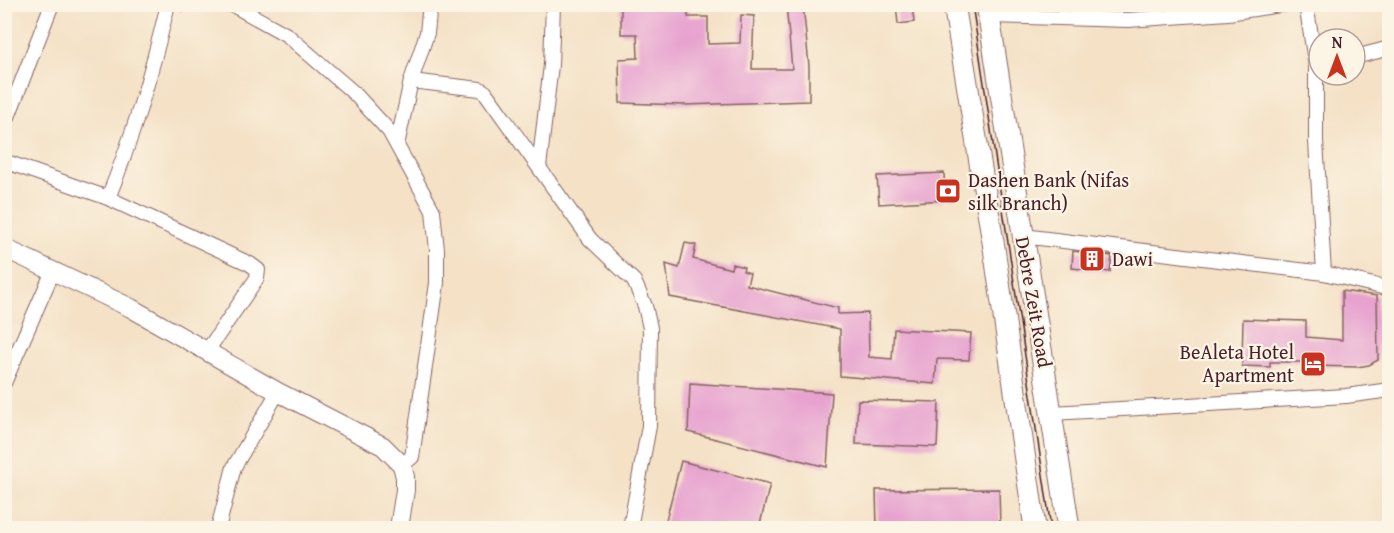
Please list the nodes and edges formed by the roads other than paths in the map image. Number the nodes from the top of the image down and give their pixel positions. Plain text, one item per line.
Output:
1 (52, 4) edge
2 (168, 4) edge
3 (184, 4) edge
4 (207, 4) edge
5 (231, 4) edge
6 (430, 4) edge
7 (553, 4) edge
8 (954, 4) edge
9 (1287, 4) edge
10 (1306, 4) edge
11 (987, 10) edge
12 (1160, 10) edge
13 (1310, 27) edge
14 (1389, 48) edge
15 (1367, 54) edge
16 (411, 81) junction
17 (1317, 87) edge
18 (4, 128) edge
19 (396, 145) junction
20 (4, 161) edge
21 (538, 167) junction
22 (108, 198) junction
23 (1023, 236) junction
24 (4, 248) edge
25 (53, 272) junction
26 (1324, 273) junction
27 (1389, 289) edge
28 (207, 351) junction
29 (4, 383) edge
30 (1389, 390) edge
31 (278, 392) junction
32 (1052, 413) junction
33 (402, 465) junction
34 (218, 528) edge
35 (399, 528) edge
36 (630, 528) edge
37 (1035, 528) edge
38 (1069, 528) edge

1 - 18 street
2 - 22 street
3 - 4 street
5 - 19 street
6 - 16 street
7 - 21 street
8 - 37 main road, Debre Zeit Road
9 - 12 street
10 - 13 street
11 - 12 street
11 - 23 main road, Debre Zeit Road
14 - 15 street
16 - 19 street
16 - 21 street
17 - 26 street
19 - 33 street
20 - 22 street
21 - 36 street
22 - 28 street
23 - 26 street
23 - 32 main road, Debre Zeit Road
24 - 25 street
25 - 28 street
25 - 29 street
26 - 27 street
28 - 31 street
30 - 32 street
31 - 33 street
31 - 34 street
32 - 38 main road, Debre Zeit Road
33 - 35 street

